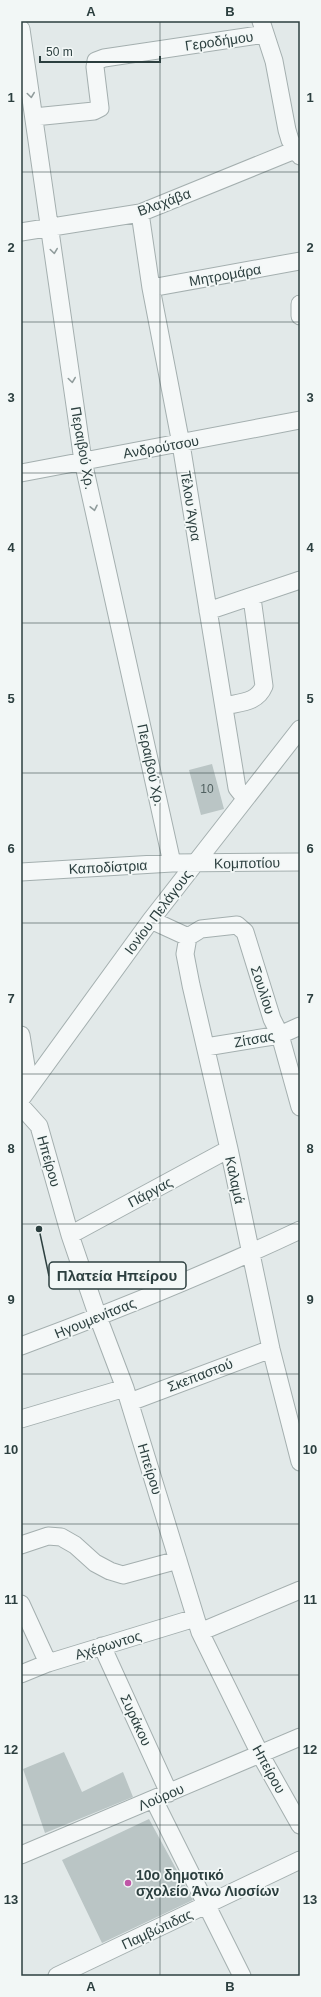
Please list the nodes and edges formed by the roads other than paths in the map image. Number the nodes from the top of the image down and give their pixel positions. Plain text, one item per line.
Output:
1 (263, 27) edge
2 (21, 33) edge
3 (34, 117) junction
4 (299, 151) edge
5 (140, 213) junction
6 (50, 227) junction
7 (21, 232) edge
8 (300, 261) edge
9 (151, 288) junction
10 (300, 304) edge
11 (300, 316) edge
12 (300, 420) edge
13 (181, 444) junction
14 (83, 461) junction
15 (21, 473) edge
16 (300, 580) edge
17 (252, 598) junction
18 (208, 611) junction
19 (224, 706) junction
20 (300, 730) edge
21 (245, 798) junction
22 (300, 862) edge
23 (172, 863) junction
24 (194, 864) junction
25 (21, 872) edge
26 (151, 920) junction
27 (188, 937) junction
28 (300, 1026) edge
29 (21, 1035) edge
30 (280, 1035) junction
31 (206, 1047) junction
32 (25, 1092) edge
33 (21, 1106) edge
34 (300, 1107) edge
35 (229, 1149) junction
36 (300, 1230) edge
37 (70, 1235) junction
38 (250, 1254) junction
39 (98, 1317) junction
40 (21, 1346) edge
41 (271, 1349) junction
42 (128, 1395) junction
43 (21, 1419) edge
44 (300, 1460) edge
45 (21, 1545) edge
46 (178, 1560) junction
47 (300, 1590) edge
48 (21, 1604) edge
49 (198, 1625) junction
50 (102, 1646) junction
51 (48, 1663) junction
52 (21, 1674) edge
53 (300, 1736) edge
54 (260, 1754) junction
55 (170, 1793) junction
56 (154, 1800) junction
57 (300, 1825) edge
58 (21, 1855) edge
59 (300, 1860) edge
60 (207, 1906) junction
61 (57, 1976) edge
62 (242, 1976) edge

1 - 3 street, Γεροδήμου
1 - 4 street
2 -> 3 street, Περαιβού Χρ.
3 - 6 street, Περαιβού Χρ.
4 - 5 street, Βλαχάβα
5 - 6 street, Βλαχάβα
5 - 9 street, Τέλου Άγρα
6 - 7 street, Βλαχάβα
6 -> 14 street, Περαιβού Χρ.
8 - 9 street, Μητρομάρα
9 - 13 street, Τέλου Άγρα
10 - 11 street
12 - 13 street, Ανδρούτσου
13 - 14 street, Ανδρούτσου
13 - 18 street, Τέλου Άγρα
14 - 15 street, Ανδρούτσου
14 -> 23 street, Περαιβού Χρ.
16 - 17 street
17 - 18 street
17 - 19 street
18 - 19 street, Τέλου Άγρα
19 - 21 street, Τέλου Άγρα
20 - 21 street, Ιονίου Πελάγους
21 - 24 street, Ιονίου Πελάγους
22 - 24 street, Κομποτίου
23 - 24 street, Καποδίστρια
23 - 25 street, Καποδίστρια
24 - 26 street, Ιονίου Πελάγους
26 - 27 street
26 - 32 street, Ιονίου Πελάγους
27 - 30 street, Σουλίου
27 - 31 street, Καλαμά
28 - 30 street, Ζίτσας
29 - 32 street
30 - 31 street, Ζίτσας
30 - 34 street, Σουλίου
31 - 35 street, Καλαμά
33 - 37 street, Ηπείρου
35 - 37 street, Πάργας
35 - 38 street, Καλαμά
36 - 38 street, Ηγουμενίτσας
37 - 39 street, Ηπείρου
38 - 39 street, Ηγουμενίτσας
38 - 41 street, Καλαμά
39 - 40 street, Ηγουμενίτσας
39 - 42 street, Ηπείρου
41 - 42 street, Σκεπαστού
41 - 44 street, Καλαμά
42 - 43 street, Σκεπαστού
42 - 46 street, Ηπείρου
45 - 46 street
46 - 49 street, Ηπείρου
47 - 49 street, Αχέρωντος
48 - 51 street
49 - 50 street, Αχέρωντος
49 - 54 street, Ηπείρου
50 - 51 street, Αχέρωντος
50 - 55 street, Συράκου
51 - 52 street, Αχέρωντος
53 - 54 street, Λούρου
54 - 55 street, Λούρου
54 - 57 street, Ηπείρου
55 - 56 street, Λούρου
56 - 58 street, Λούρου
56 - 60 street
59 - 60 street, Παμβώτιδας
60 - 61 street, Παμβώτιδας
60 - 62 street

